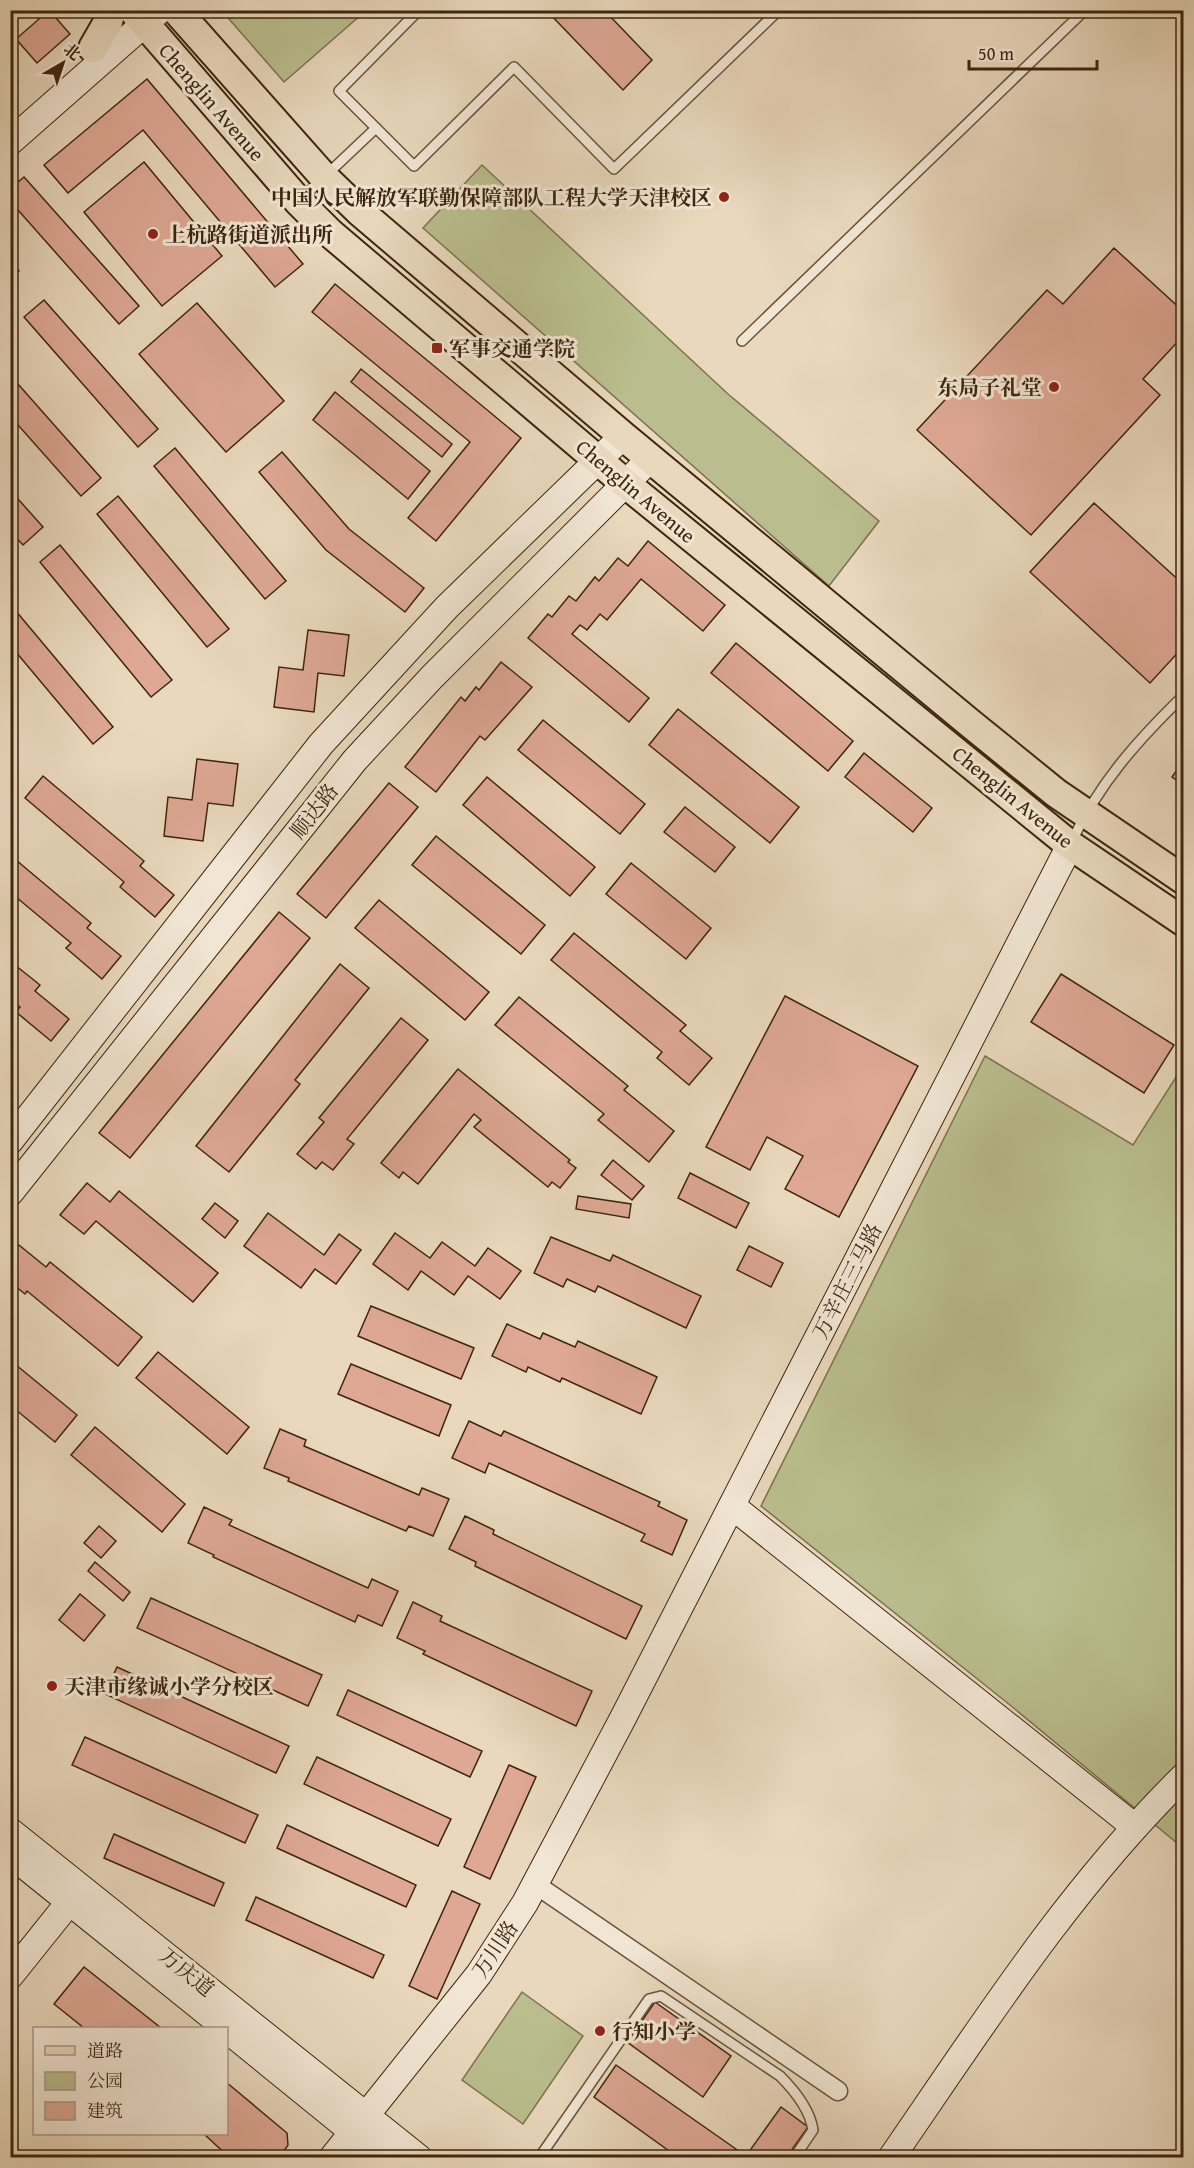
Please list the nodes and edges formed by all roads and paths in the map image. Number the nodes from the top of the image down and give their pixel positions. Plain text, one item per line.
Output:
1 (176, 10) edge
2 (419, 10) edge
3 (779, 10) edge
4 (1085, 10) edge
5 (136, 13) edge
6 (93, 48) joint
7 (10, 122) edge
8 (376, 128) junction
9 (10, 142) edge
10 (324, 177) junction
11 (298, 202) junction
12 (742, 341) dead end
13 (623, 436) junction
14 (650, 459) junction
15 (598, 460) junction
16 (626, 484) junction
17 (1184, 695) edge
18 (1085, 813) junction
19 (1070, 845) junction
20 (1184, 880) edge
21 (1184, 922) edge
22 (10, 1141) edge
23 (10, 1193) edge
24 (732, 1506) junction
25 (623, 1718) joint
26 (1184, 1776) edge
27 (1135, 1827) junction
28 (10, 1831) edge
29 (10, 1854) edge
30 (535, 1884) junction
31 (75, 1894) junction
32 (10, 1976) edge
33 (224, 2027) edge
34 (228, 2030) edge
35 (792, 2060) junction
36 (780, 2076) junction
37 (838, 2091) dead end
38 (359, 2123) junction
39 (332, 2157) edge
40 (385, 2157) edge
41 (419, 2157) edge
42 (539, 2157) edge
43 (794, 2157) edge
44 (891, 2157) edge

1 - 10 main road, Chenglin Avenue
2 - 8 lane
3 - 8 lane
4 - 12 lane
5 - 6 main road
5 - 9 street
5 - 11 main road, Chenglin Avenue
6 - 7 street
8 - 10 lane
10 - 11 lane
10 - 13 main road, Chenglin Avenue
11 - 15 main road, Chenglin Avenue
13 - 14 main road, Chenglin Avenue
13 - 15 street, 顺达路
14 - 16 street, 顺达路
14 - 18 main road, Chenglin Avenue
15 - 16 main road, Chenglin Avenue
15 - 22 street, 顺达路
16 - 19 main road, Chenglin Avenue
16 - 23 street, 顺达路
17 - 18 lane
18 - 19 lane
18 - 20 main road, Chenglin Avenue
19 - 21 main road, Chenglin Avenue
19 - 24 street, 万辛庄三马路
24 - 25 street, 万辛庄三马路
24 - 27 street
25 - 30 street, 万川路
26 - 27 street
27 - 44 street
28 - 31 street, 万庆道
29 - 31 street, 万庆道
30 - 35 street
30 - 38 street, 万川路
31 - 32 street
31 - 33 street, 万庆道
31 - 38 street, 万庆道
34 - 38 street, 万庆道
35 - 36 lane
35 - 37 street
36 - 42 lane
36 - 43 lane
38 - 39 street, 万川路
38 - 40 street, 万庆道
38 - 41 street, 万庆道

